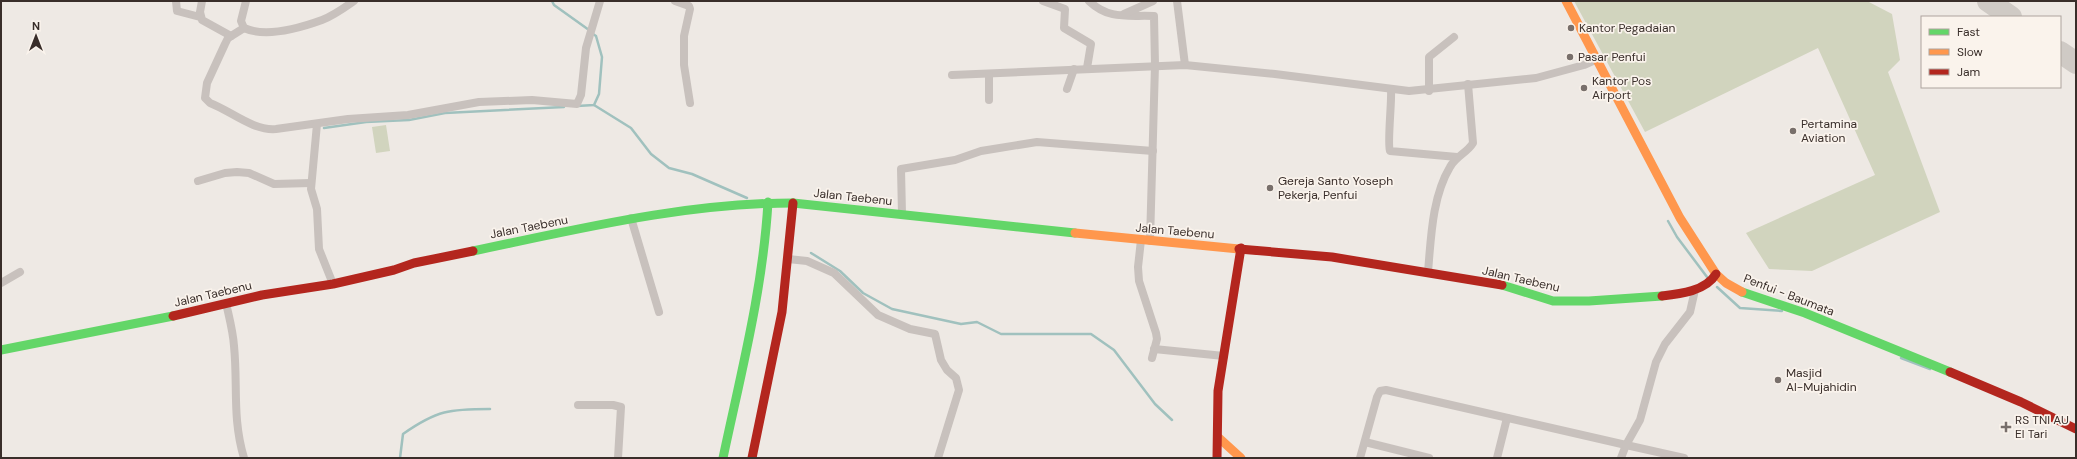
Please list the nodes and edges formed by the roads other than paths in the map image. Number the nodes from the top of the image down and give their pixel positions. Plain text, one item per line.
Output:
1 (176, 1) edge
2 (202, 1) edge
3 (246, 1) edge
4 (354, 1) edge
5 (600, 1) edge
6 (675, 1) edge
7 (1043, 1) edge
8 (1088, 1) edge
9 (1153, 1) edge
10 (1177, 1) edge
11 (1566, 1) edge
12 (1121, 15) junction
13 (200, 17) junction
14 (244, 28) junction
15 (231, 36) junction
16 (1454, 37) dead end
17 (1595, 60) junction
18 (1155, 65) junction
19 (1185, 65) junction
20 (1087, 68) junction
21 (1074, 69) junction
22 (952, 75) dead end
23 (989, 75) junction
24 (1468, 84) junction
25 (1067, 89) dead end
26 (1391, 90) junction
27 (1429, 91) junction
28 (989, 100) dead end
29 (690, 103) dead end
30 (317, 124) junction
31 (1154, 151) junction
32 (1457, 157) junction
33 (198, 182) dead end
34 (311, 183) junction
35 (768, 202) junction
36 (793, 203) junction
37 (902, 214) junction
38 (631, 218) junction
39 (1145, 241) junction
40 (1241, 248) junction
41 (788, 259) junction
42 (20, 272) dead end
43 (1428, 272) junction
44 (1712, 278) junction
45 (1, 283) edge
46 (333, 284) junction
47 (1695, 290) junction
48 (226, 304) junction
49 (659, 312) dead end
50 (1154, 349) junction
51 (1, 350) edge
52 (1224, 356) junction
53 (1152, 358) dead end
54 (578, 404) dead end
55 (1507, 418) junction
56 (2076, 429) edge
57 (1219, 438) junction
58 (1364, 442) junction
59 (1626, 445) junction
60 (1412, 456) edge
61 (244, 458) edge
62 (618, 458) edge
63 (723, 458) edge
64 (752, 458) edge
65 (938, 458) edge
66 (1217, 458) edge
67 (1242, 458) edge
68 (1360, 458) edge
69 (1429, 458) edge
70 (1497, 458) edge
71 (1621, 458) edge
72 (1684, 458) edge

1 - 13 street
2 - 13 street
3 - 14 street
4 - 14 street
5 - 30 street
6 - 29 street
7 - 20 street
8 - 12 street
9 - 12 street
10 - 19 street
11 - 17 main road, Penfui - Baumata
12 - 18 street
13 - 15 street
14 - 15 street
15 - 30 street
16 - 27 street
17 - 24 street
17 - 44 main road, Penfui - Baumata
18 - 19 street
18 - 20 street
18 - 31 street
19 - 26 street
20 - 21 street
21 - 23 street
21 - 25 street
22 - 23 street
23 - 28 street
24 - 27 street
24 - 32 street
26 - 27 street
26 - 32 street
30 - 34 street
31 - 37 street
31 - 39 street
32 - 43 street
33 - 34 street
34 - 46 street
35 - 36 main road, Jalan Taebenu
35 - 38 main road, Jalan Taebenu
35 - 63 main road
36 - 37 main road, Jalan Taebenu
36 - 41 main road
37 - 39 main road, Jalan Taebenu
38 - 46 main road, Jalan Taebenu
38 - 49 street
39 - 40 main road, Jalan Taebenu
39 - 50 street
40 - 43 main road, Jalan Taebenu
40 - 52 main road
41 - 64 main road
41 - 65 street
42 - 45 street
43 - 47 main road, Jalan Taebenu
44 - 47 main road, Jalan Taebenu
44 - 56 main road, Penfui - Baumata
46 - 48 main road, Jalan Taebenu
47 - 59 street
48 - 51 main road, Jalan Taebenu
48 - 61 street
50 - 52 street
50 - 53 street
52 - 57 main road
54 - 62 street
55 - 58 street
55 - 59 street
55 - 70 street
57 - 66 main road
57 - 67 main road
58 - 60 street
58 - 68 street
59 - 71 street
59 - 72 street
60 - 69 street

